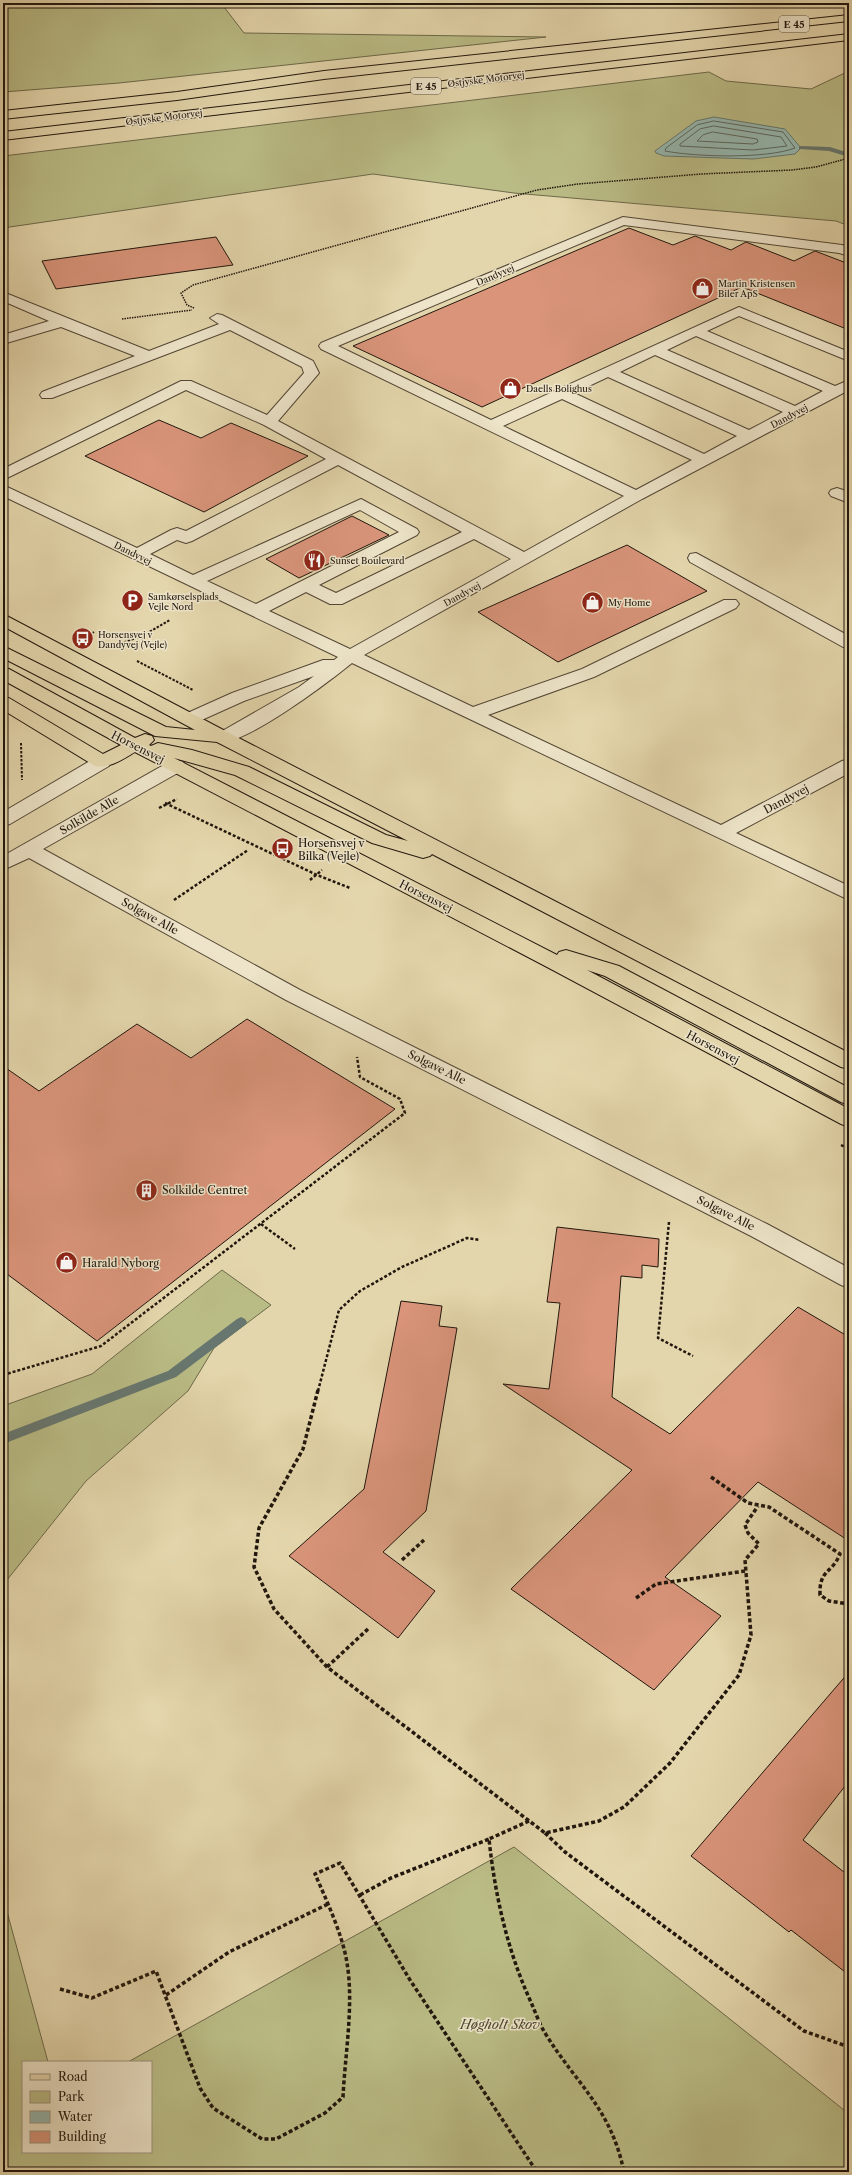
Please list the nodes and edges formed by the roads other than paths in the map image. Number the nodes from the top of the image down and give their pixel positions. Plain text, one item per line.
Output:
1 (849, 18) edge
2 (849, 37) edge
3 (324, 76) junction
4 (18, 101) dead end
5 (3, 116) edge
6 (3, 136) edge
7 (849, 252) edge
8 (3, 296) edge
9 (213, 317) dead end
10 (62, 322) junction
11 (230, 325) junction
12 (695, 332) junction
13 (3, 340) edge
14 (654, 350) junction
15 (148, 356) junction
16 (849, 357) edge
17 (608, 372) junction
18 (842, 388) edge
19 (561, 393) junction
20 (48, 395) dead end
21 (795, 412) junction
22 (269, 422) junction
23 (491, 426) junction
24 (749, 436) junction
25 (338, 459) junction
26 (704, 460) junction
27 (3, 475) edge
28 (3, 490) edge
29 (636, 496) junction
30 (475, 532) junction
31 (137, 554) junction
32 (696, 558) dead end
33 (524, 559) junction
34 (193, 581) junction
35 (306, 585) junction
36 (730, 604) dead end
37 (255, 611) junction
38 (3, 619) edge
39 (849, 643) edge
40 (3, 651) edge
41 (350, 656) junction
42 (3, 673) edge
43 (3, 702) edge
44 (472, 714) junction
45 (189, 719) junction
46 (162, 732) junction
47 (224, 738) junction
48 (135, 745) junction
49 (184, 761) junction
50 (102, 762) junction
51 (849, 765) edge
52 (3, 820) edge
53 (723, 832) junction
54 (28, 849) junction
55 (3, 864) edge
56 (466, 864) junction
57 (849, 894) edge
58 (515, 941) junction
59 (849, 1062) edge
60 (849, 1097) edge
61 (849, 1119) edge
62 (849, 1279) edge

1 - 3 main road, Østjyske Motorvej / E 45
2 - 6 main road, Østjyske Motorvej / E 45
3 - 4 main road
3 - 5 main road, Østjyske Motorvej / E 45
7 - 23 street, Dandyvej
8 - 10 street
9 - 11 street
10 - 13 street
10 - 15 street
11 - 15 street
11 - 22 street
12 - 14 street
12 - 16 street
12 - 18 street
14 - 17 street
14 - 21 street
15 - 20 street
17 - 19 street
17 - 24 street
18 - 21 street, Dandyvej
19 - 23 street
19 - 26 street
21 - 24 street, Dandyvej
22 - 25 street
22 - 27 street
23 - 29 street
24 - 26 street, Dandyvej
25 - 30 street
25 - 31 street
26 - 29 street, Dandyvej
28 - 31 street, Dandyvej
29 - 33 street, Dandyvej
30 - 33 street
30 - 35 street
31 - 34 street, Dandyvej
32 - 39 street
33 - 41 street, Dandyvej
34 - 35 street
34 - 37 street, Dandyvej
35 - 37 street
36 - 44 street
37 - 41 street, Dandyvej
38 - 45 main road
40 - 46 main road
41 - 44 street, Dandyvej
41 - 45 street, Dandyvej
41 - 47 street, Dandyvej
42 - 48 main road, Horsensvej
43 - 50 main road
44 - 53 street, Dandyvej
45 - 46 main road
45 - 47 main road
46 - 47 main road
46 - 48 main road
47 - 49 main road
47 - 56 main road
48 - 49 main road, Horsensvej
48 - 50 main road
49 - 54 street, Solkilde Alle
49 - 56 main road
49 - 58 main road, Horsensvej
50 - 52 street
51 - 53 street, Dandyvej
53 - 57 street, Dandyvej
54 - 55 street, Solkilde Alle
54 - 62 street, Solgave Alle
56 - 59 main road
58 - 60 main road
58 - 61 main road, Horsensvej

